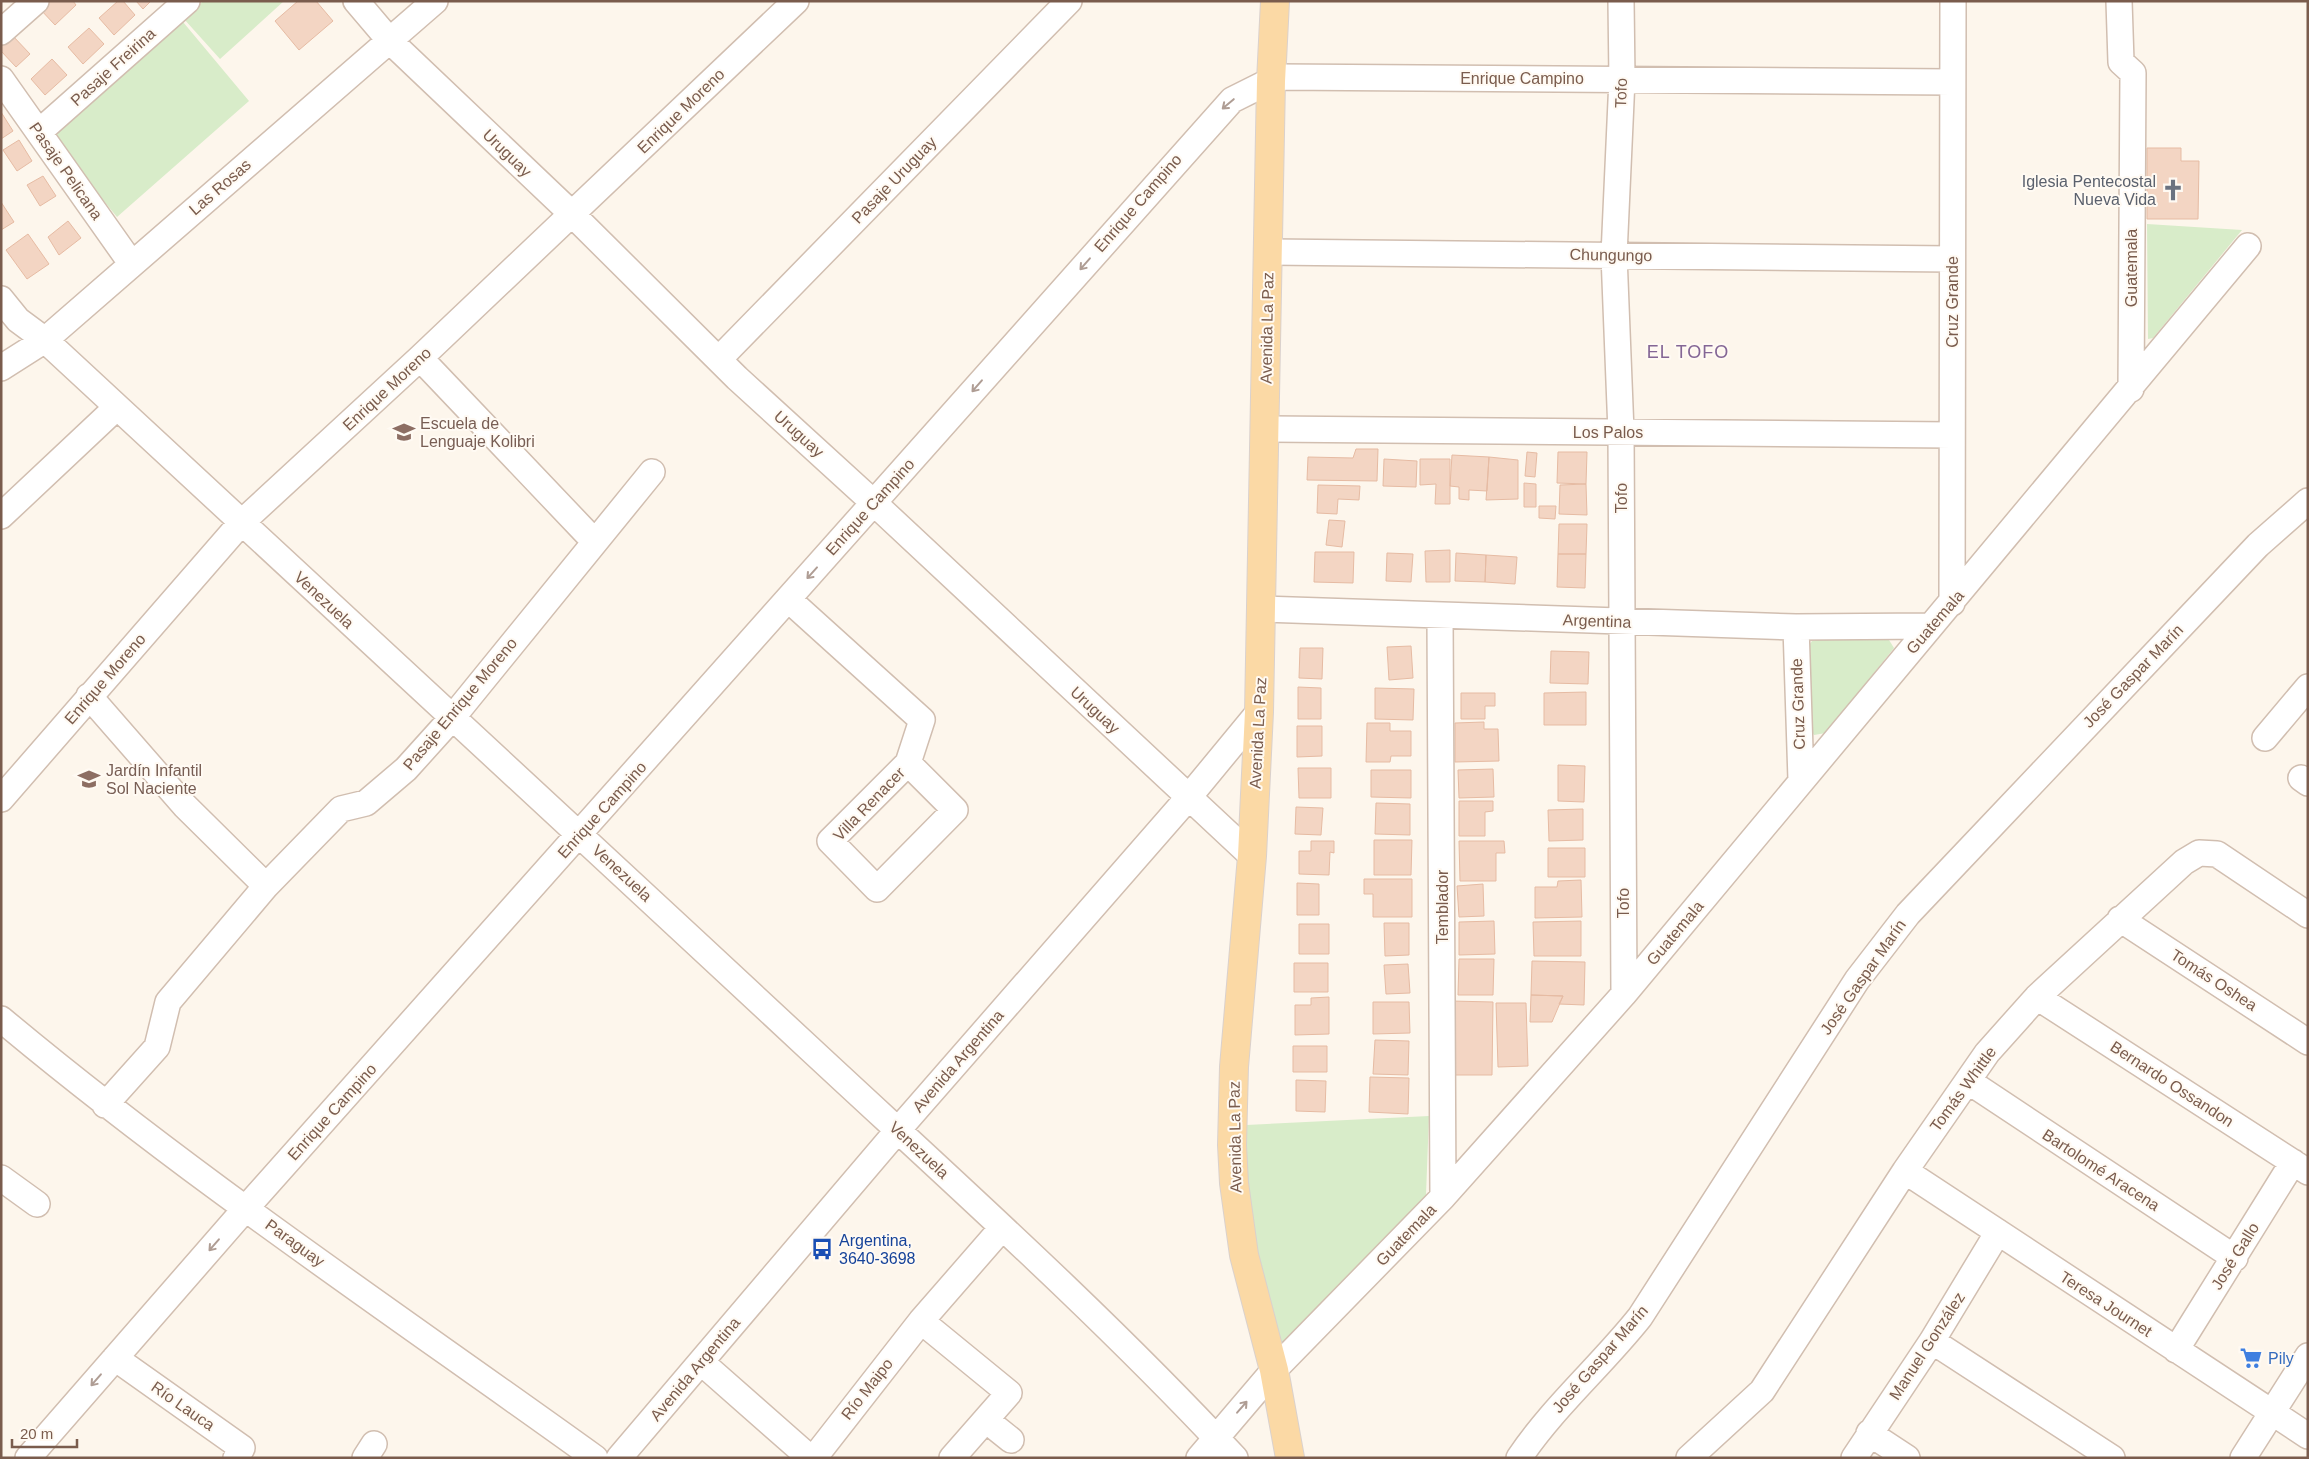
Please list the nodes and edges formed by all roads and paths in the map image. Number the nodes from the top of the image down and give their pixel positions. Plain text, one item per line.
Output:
1 (36, 1) edge
2 (187, 1) edge
3 (356, 1) edge
4 (435, 1) edge
5 (796, 1) edge
6 (1069, 1) edge
7 (1275, 1) edge
8 (1621, 1) edge
9 (1953, 1) edge
10 (2118, 1) edge
11 (1, 32) edge
12 (390, 41) junction
13 (1, 79) edge
14 (1622, 79) junction
15 (1271, 81) junction
16 (1952, 82) junction
17 (39, 132) junction
18 (572, 214) junction
19 (2248, 246) dead end
20 (1269, 252) junction
21 (1614, 255) junction
22 (1952, 259) junction
23 (131, 263) junction
24 (1, 299) edge
25 (44, 340) junction
26 (420, 358) junction
27 (719, 359) junction
28 (1, 368) edge
29 (2131, 389) junction
30 (117, 407) junction
31 (1265, 429) junction
32 (1621, 432) junction
33 (1952, 435) junction
34 (652, 472) dead end
35 (2308, 501) edge
36 (874, 503) junction
37 (1, 516) edge
38 (241, 523) junction
39 (594, 542) junction
40 (788, 599) junction
41 (1952, 603) junction
42 (1263, 609) junction
43 (1440, 616) junction
44 (1621, 622) junction
45 (1931, 626) junction
46 (1796, 627) junction
47 (2308, 687) edge
48 (89, 696) junction
49 (1259, 712) junction
50 (452, 718) junction
51 (2265, 738) dead end
52 (908, 762) junction
53 (1801, 780) junction
54 (1188, 798) junction
55 (1, 799) edge
56 (580, 834) junction
57 (1252, 856) junction
58 (266, 886) junction
59 (2308, 915) edge
60 (2120, 918) junction
61 (1624, 994) junction
62 (2037, 997) junction
63 (1, 1019) edge
64 (2308, 1042) edge
65 (1968, 1081) junction
66 (105, 1105) junction
67 (898, 1130) junction
68 (2300, 1167) edge
69 (1905, 1171) junction
70 (1, 1178) edge
71 (1443, 1197) junction
72 (37, 1204) dead end
73 (246, 1208) junction
74 (1002, 1228) junction
75 (1998, 1232) junction
76 (2235, 1258) junction
77 (921, 1320) junction
78 (1932, 1341) junction
79 (2176, 1350) junction
80 (2308, 1356) edge
81 (115, 1358) junction
82 (701, 1362) junction
83 (1274, 1370) junction
84 (2273, 1413) junction
85 (986, 1420) junction
86 (1869, 1433) junction
87 (2308, 1436) edge
88 (1216, 1438) junction
89 (1011, 1440) dead end
90 (28, 1458) edge
91 (236, 1458) edge
92 (594, 1458) edge
93 (619, 1458) edge
94 (812, 1458) edge
95 (952, 1458) edge
96 (1199, 1458) edge
97 (1235, 1458) edge
98 (1290, 1458) edge
99 (1519, 1458) edge
100 (1689, 1458) edge
101 (1854, 1458) edge
102 (1908, 1458) edge
103 (2112, 1458) edge
104 (2243, 1458) edge

1 - 11 street
2 - 17 street, Pasaje Freirina
3 - 12 street, Uruguay
4 - 12 street, Las Rosas
5 - 18 street, Enrique Moreno
6 - 27 street, Pasaje Uruguay
7 - 15 main road, Avenida La Paz
8 - 14 street, Tofo
9 - 16 street, Cruz Grande
10 - 29 street, Guatemala
12 - 18 street, Uruguay
12 - 23 street, Las Rosas
13 - 17 street, Pasaje Pelicana
14 - 15 street, Enrique Campino
14 - 16 street, Enrique Campino
14 - 21 street, Tofo
15 - 20 main road, Avenida La Paz
15 -> 36 street, Enrique Campino
16 - 22 street, Cruz Grande
17 - 23 street, Pasaje Pelicana
18 - 26 street, Enrique Moreno
18 - 27 street, Uruguay
19 - 29 street, Guatemala
20 - 21 street, Chungungo
20 - 31 main road, Avenida La Paz
21 - 22 street, Chungungo
21 - 32 street, Tofo
22 - 33 street, Cruz Grande
23 - 25 street, Las Rosas
24 - 25 street, Venezuela
25 - 28 street, Las Rosas
25 - 30 street, Venezuela
26 - 38 street, Enrique Moreno
26 - 39 street
27 - 36 street, Uruguay
29 - 41 street, Guatemala
30 - 37 street
30 - 38 street, Venezuela
31 - 32 street, Los Palos
31 - 42 main road, Avenida La Paz
32 - 33 street, Los Palos
32 - 44 street, Tofo
33 - 41 street, Cruz Grande
34 - 39 street, Pasaje Enrique Moreno
35 - 99 street, José Gaspar Marín
36 -> 40 street, Enrique Campino
36 - 54 street, Uruguay
38 - 48 street, Enrique Moreno
38 - 50 street, Venezuela
39 - 50 street, Pasaje Enrique Moreno
40 - 52 street, Villa Renacer
40 - 56 street, Enrique Campino
41 - 45 street, Guatemala
42 - 43 street, Argentina
42 - 49 main road, Avenida La Paz
43 - 44 street, Argentina
43 - 71 street, Temblador
44 - 46 street, Argentina
44 - 61 street, Tofo
45 - 46 street, Argentina
45 - 53 street, Guatemala
46 - 53 street, Cruz Grande
47 - 51 street
48 - 55 street, Enrique Moreno
48 - 58 street
49 - 54 street, Avenida Argentina
49 - 57 main road, Avenida La Paz
50 - 56 street, Venezuela
50 - 58 street, Pasaje Enrique Moreno
52 - 52 street, Villa Renacer
53 - 61 street, Guatemala
54 - 57 street, Uruguay
54 - 67 street, Avenida Argentina
56 - 67 street, Venezuela
56 - 73 street, Enrique Campino
57 - 83 main road, Avenida La Paz
58 - 66 street, Pasaje Enrique Moreno
59 - 60 street, Tomás Whittle
60 - 62 street, Tomás Whittle
60 - 64 street, Tomás Oshea
61 - 71 street, Guatemala
62 - 65 street, Tomás Whittle
62 - 68 street, Bernardo Ossandon
63 - 66 street, Paraguay
65 - 69 street, Tomás Whittle
65 - 76 street, Bartolomé Aracena
66 - 73 street, Paraguay
67 - 74 street, Venezuela
67 - 82 street, Avenida Argentina
68 - 76 street, José Gallo
69 - 75 street, Teresa Journet
69 - 100 street, Tomás Whittle
70 - 72 street
71 - 83 street, Guatemala
73 -> 81 street, Enrique Campino
73 - 92 street, Paraguay
74 - 77 street, Río Maipo
74 - 88 street, Venezuela
75 - 78 street, Manuel González
75 - 79 street, Teresa Journet
76 - 79 street, José Gallo
77 - 85 street
77 - 94 street, Río Maipo
78 - 86 street, Manuel González
78 - 103 street
79 - 84 street, Teresa Journet
80 - 84 street
81 -> 90 street, Enrique Campino
81 - 91 street, Río Lauca
82 - 93 street, Avenida Argentina
82 - 94 street, Río Maipo
88 -> 83 street, Guatemala
83 - 98 main road, Avenida La Paz
84 - 87 street, Teresa Journet
84 - 104 street
85 - 89 street
85 - 95 street
86 - 101 street, Manuel González
86 - 102 street
88 - 96 street, Guatemala
88 - 97 street, Venezuela

